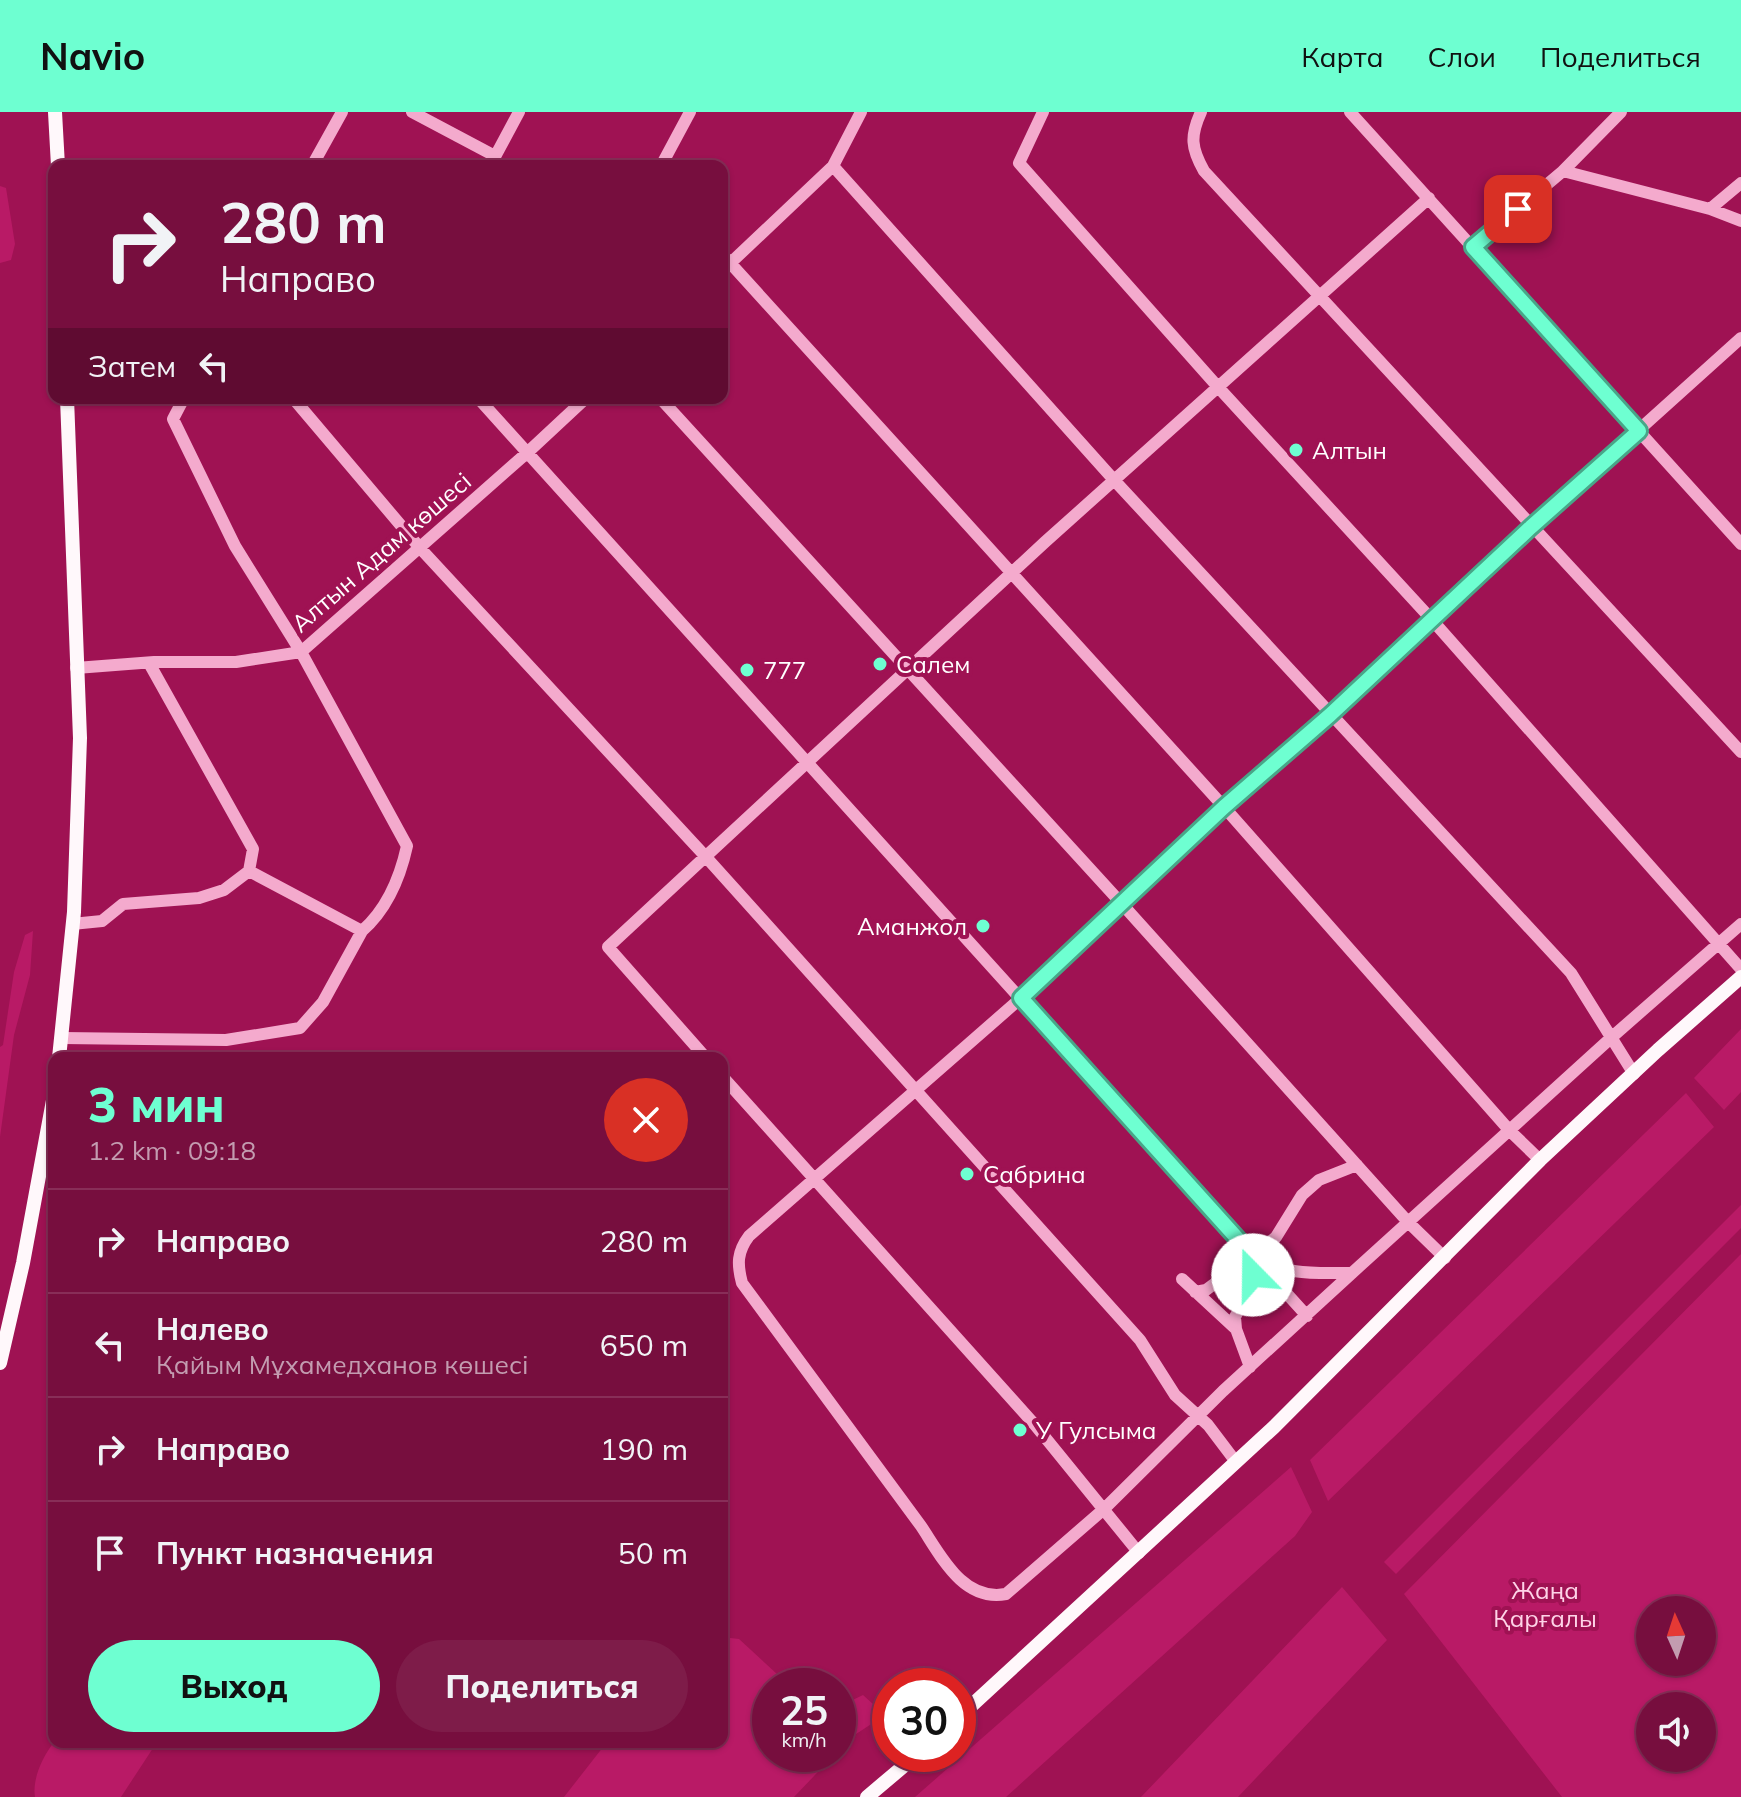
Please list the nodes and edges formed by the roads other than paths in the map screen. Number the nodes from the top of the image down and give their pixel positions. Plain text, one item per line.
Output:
1 (55, 112) edge
2 (342, 112) edge
3 (412, 112) edge
4 (519, 112) edge
5 (690, 112) edge
6 (861, 112) edge
7 (1043, 112) edge
8 (1201, 112) edge
9 (1350, 112) edge
10 (1621, 112) edge
11 (58, 160) edge
12 (315, 160) edge
13 (490, 160) edge
14 (493, 160) edge
15 (664, 160) edge
16 (833, 166) junction
17 (1563, 171) junction
18 (1741, 183) edge
19 (1429, 198) junction
20 (1710, 209) junction
21 (1741, 221) edge
22 (1473, 247) junction
23 (728, 259) edge
24 (728, 265) edge
25 (1319, 297) junction
26 (1741, 338) edge
27 (1218, 387) junction
28 (67, 404) edge
29 (181, 404) edge
30 (298, 404) edge
31 (484, 404) edge
32 (580, 404) edge
33 (666, 404) edge
34 (1639, 431) junction
35 (528, 452) junction
36 (1114, 480) junction
37 (1531, 527) junction
38 (1739, 536) edge
39 (420, 548) junction
40 (1011, 573) junction
41 (1433, 621) junction
42 (301, 652) junction
43 (149, 663) junction
44 (76, 668) junction
45 (909, 668) junction
46 (1330, 715) junction
47 (1741, 752) edge
48 (807, 762) junction
49 (1224, 807) junction
50 (706, 857) junction
51 (249, 871) junction
52 (1122, 904) junction
53 (72, 924) junction
54 (1741, 924) edge
55 (362, 931) junction
56 (1720, 943) junction
57 (1741, 969) edge
58 (1741, 977) edge
59 (1021, 998) junction
60 (1612, 1037) junction
61 (62, 1038) junction
62 (60, 1052) edge
63 (701, 1052) edge
64 (1634, 1074) junction
65 (728, 1083) edge
66 (916, 1089) junction
67 (48, 1128) edge
68 (1510, 1131) junction
69 (1540, 1160) junction
70 (1357, 1165) junction
71 (813, 1178) junction
72 (1408, 1222) junction
73 (1253, 1256) junction
74 (1445, 1258) junction
75 (1352, 1273) junction
76 (1253, 1275) junction
77 (1182, 1279) dead end
78 (1195, 1292) junction
79 (1307, 1316) junction
80 (1236, 1329) junction
81 (0, 1363) edge
82 (1250, 1367) junction
83 (1200, 1417) junction
84 (1236, 1462) junction
85 (1104, 1509) junction
86 (1139, 1553) junction
87 (976, 1702) edge
88 (897, 1772) edge
89 (867, 1797) edge

1 - 11 main road
2 - 12 street
3 - 13 street
4 - 14 street
5 - 15 street
6 - 16 street
7 - 27 street
8 - 25 street
9 - 19 street
10 - 17 street
16 - 23 street
16 - 36 street
17 - 20 street
17 - 22 street
18 - 20 street
19 - 22 street
19 - 25 street
20 - 21 street
22 - 34 street
24 - 40 street
25 - 27 street
25 - 37 street
26 - 34 street
27 - 36 street
27 - 41 street
28 - 44 main road
29 - 42 street
30 - 39 street
31 - 35 street
32 - 35 street, Алтын Адам көшесі
33 - 45 street
34 - 37 street
34 - 38 street
35 - 39 street, Алтын Адам көшесі
35 - 48 street
36 - 40 street
36 - 46 street
37 - 41 street
37 - 47 street
39 - 42 street, Алтын Адам көшесі
39 - 50 street
40 - 45 street
40 - 49 street
41 - 46 street
41 - 56 street
42 - 43 street, Алтын Адам көшесі
42 - 55 street
43 - 44 street, Алтын Адам көшесі
43 - 51 street
44 - 53 main road
45 - 48 street
45 - 52 street
46 - 49 street
46 - 60 street
48 - 50 street
48 - 59 street
49 - 52 street
49 - 68 street
50 - 63 street
50 - 66 street
51 - 53 street
51 - 55 street
52 - 59 street
52 - 70 street
53 - 61 main road
54 - 56 street
55 - 61 street
56 - 57 street
56 - 60 street
58 - 64 main road
59 - 66 street
59 - 73 street
60 - 64 street
60 - 68 street
61 - 62 main road
64 - 69 main road
65 - 71 street
66 - 71 street
66 - 83 street
67 - 81 main road
68 - 69 street
68 - 72 street
69 - 74 main road
70 - 72 street
70 - 73 street
71 - 85 street
71 - 85 street
72 - 74 street
72 - 75 street
73 - 75 street
73 - 76 street
73 - 79 street
74 - 84 main road
75 - 79 street
76 - 78 street
76 - 80 street
77 - 78 street
78 - 80 street
79 - 82 street
80 - 82 street
82 - 83 street
83 - 84 street
83 - 85 street
84 - 86 main road
85 - 86 street
86 - 87 main road
88 - 89 main road

